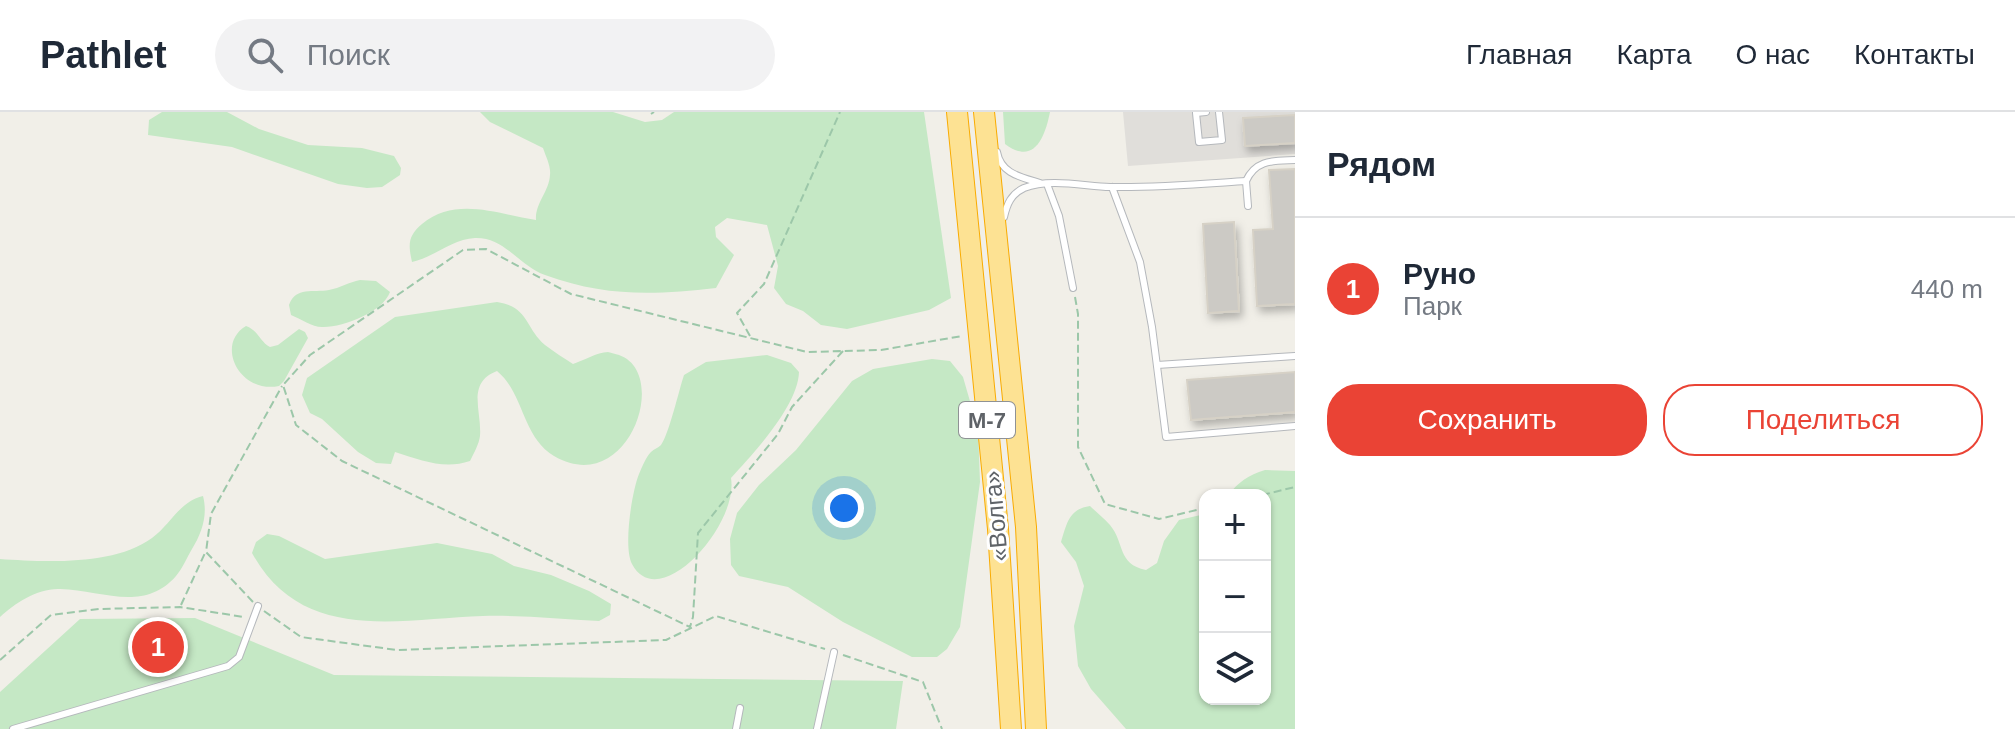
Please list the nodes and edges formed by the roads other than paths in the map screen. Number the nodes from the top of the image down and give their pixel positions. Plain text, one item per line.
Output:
1 (957, 112) edge
2 (990, 112) edge
3 (1206, 112) edge
4 (1219, 112) edge
5 (989, 120) edge
6 (996, 143) dead end
7 (998, 158) junction
8 (1295, 160) edge
9 (999, 173) dead end
10 (1246, 181) junction
11 (1045, 184) junction
12 (1112, 187) junction
13 (1002, 202) dead end
14 (1248, 206) dead end
15 (1004, 217) junction
16 (1001, 285) junction
17 (1073, 288) road end
18 (1295, 356) edge
19 (1157, 365) junction
20 (1295, 426) edge
21 (258, 606) road end
22 (834, 652) dead end
23 (740, 708) dead end
24 (13, 729) edge
25 (736, 729) edge
26 (817, 729) edge
27 (1011, 729) edge
28 (1036, 729) edge

1 - 27 highway, «Волга» / М-7
2 - 5 lane
3 - 4 lane
5 - 16 highway, «Волга» / М-7
6 - 7 lane
7 - 9 lane
7 - 11 lane
8 - 10 lane
10 - 12 lane
10 - 14 lane
11 - 12 lane
11 - 15 lane
11 - 17 lane
12 - 19 lane
13 - 15 lane
15 - 16 lane
16 - 28 highway, «Волга» / М-7
18 - 19 lane
19 - 20 lane
21 - 24 lane
22 - 26 lane
23 - 25 lane

